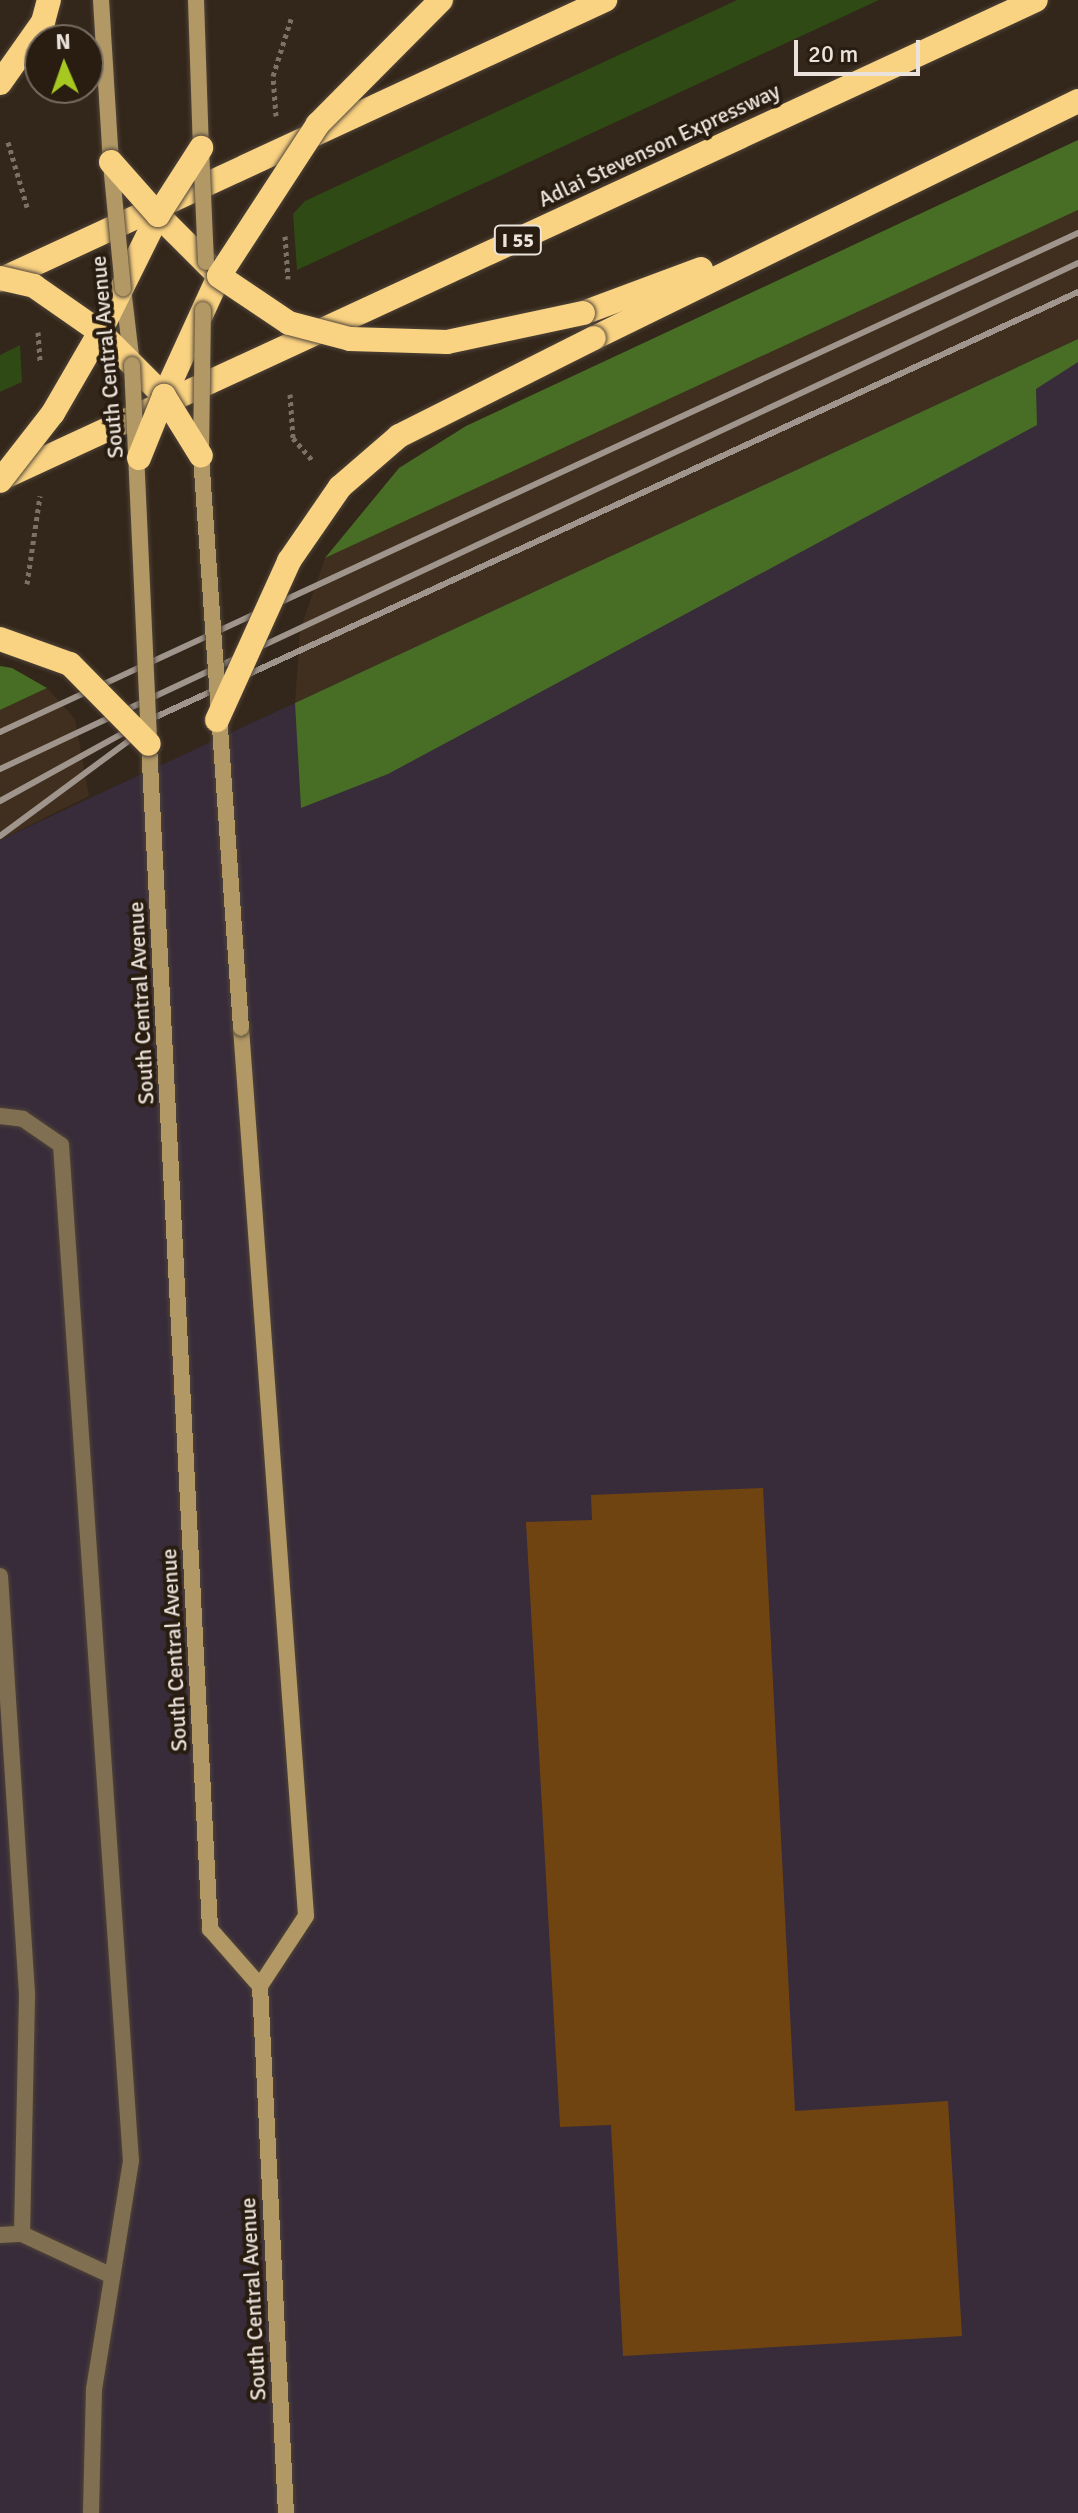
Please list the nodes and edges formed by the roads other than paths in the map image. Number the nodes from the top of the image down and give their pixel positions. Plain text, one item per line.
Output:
1 (49, 0) edge
2 (101, 0) edge
3 (196, 0) edge
4 (441, 0) edge
5 (605, 0) edge
6 (1036, 0) edge
7 (0, 83) edge
8 (1078, 101) edge
9 (201, 148) junction
10 (111, 162) junction
11 (158, 215) junction
12 (816, 226) junction
13 (213, 269) junction
14 (0, 279) edge
15 (123, 288) junction
16 (203, 310) junction
17 (100, 332) junction
18 (132, 365) junction
19 (164, 396) junction
20 (201, 456) junction
21 (139, 458) junction
22 (0, 480) edge
23 (0, 639) edge
24 (217, 720) junction
25 (149, 744) junction
26 (0, 1116) edge
27 (0, 1576) edge
28 (260, 1986) junction
29 (22, 2234) junction
30 (0, 2235) edge
31 (112, 2276) junction
32 (91, 2513) edge
33 (286, 2513) edge

1 - 7 highway
2 - 10 main road, South Central Avenue
3 - 9 main road
4 - 13 highway, bridge
5 - 14 highway
6 - 22 highway, Adlai Stevenson Expressway / I 55
8 - 12 highway
9 - 11 highway, bridge
9 - 13 main road, bridge
10 - 11 highway, bridge
10 - 15 main road, South Central Avenue, bridge
11 - 13 highway
11 - 15 highway
12 - 13 highway, bridge
12 - 24 highway, bridge
13 - 16 highway
14 - 17 highway, bridge
15 - 17 highway
15 - 18 main road, South Central Avenue
16 - 19 highway, bridge
16 - 20 main road, bridge
17 - 18 highway
17 - 22 highway, bridge
18 - 19 highway
18 - 21 main road, South Central Avenue, bridge
19 - 20 highway, bridge
19 - 21 highway, bridge
20 - 24 main road, bridge
21 - 25 main road, South Central Avenue, bridge
23 - 25 highway, bridge
24 - 28 main road, bridge
25 - 28 main road, South Central Avenue
26 - 31 lane
27 - 29 lane
28 - 33 main road, South Central Avenue
29 - 30 lane
29 - 31 lane
31 - 32 lane

